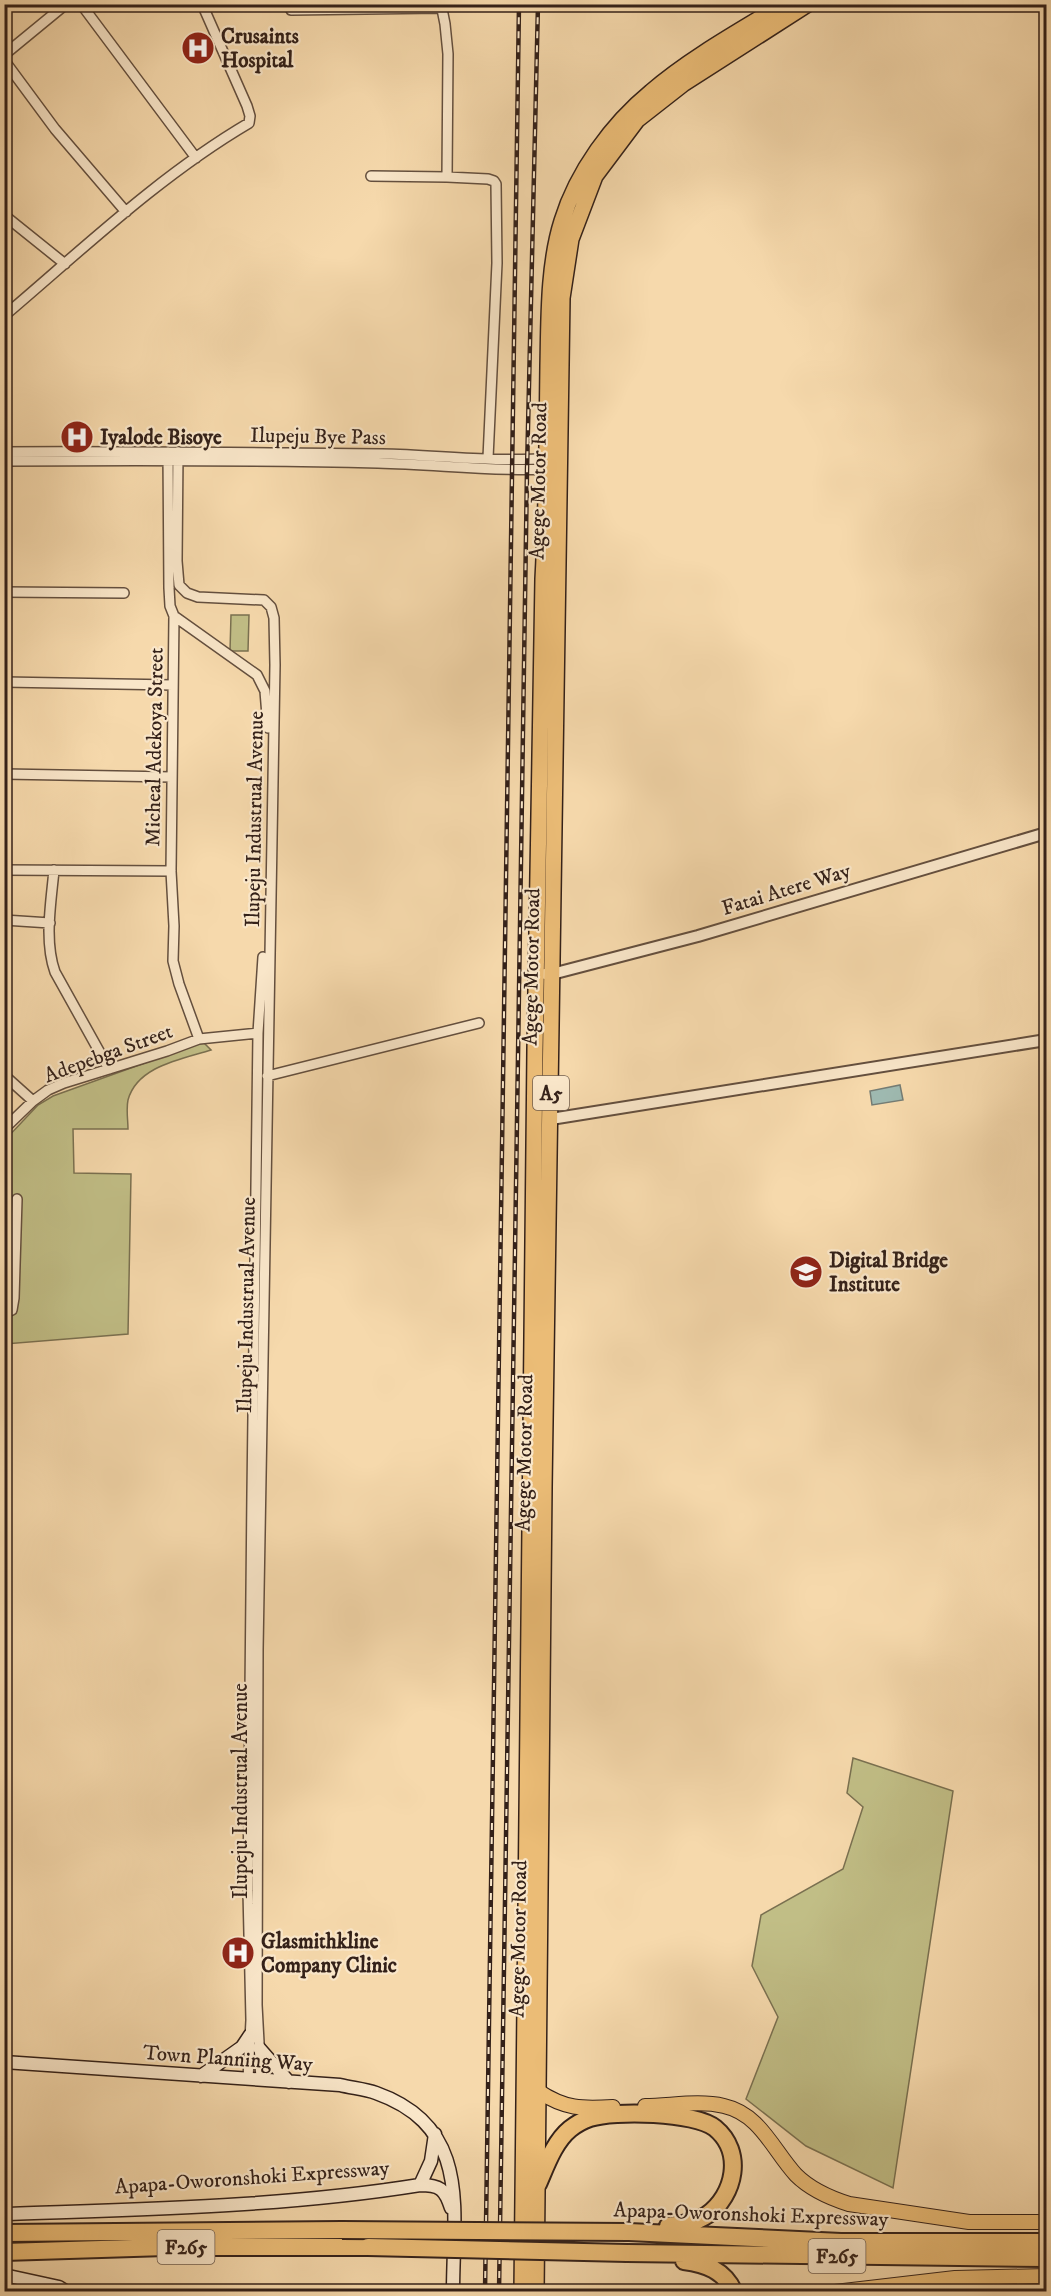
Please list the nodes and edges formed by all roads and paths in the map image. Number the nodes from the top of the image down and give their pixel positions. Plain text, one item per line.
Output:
1 (66, 4) edge
2 (81, 4) edge
3 (202, 4) edge
4 (288, 4) edge
5 (784, 4) edge
6 (808, 4) edge
7 (440, 6) edge
8 (4, 55) edge
9 (4, 60) edge
10 (196, 158) junction
11 (371, 176) dead end
12 (447, 177) junction
13 (126, 212) junction
14 (4, 214) edge
15 (65, 264) junction
16 (6, 312) edge
17 (4, 452) edge
18 (173, 456) junction
19 (488, 458) junction
20 (4, 461) edge
21 (552, 463) junction
22 (4, 592) edge
23 (124, 593) dead end
24 (174, 616) junction
25 (4, 682) edge
26 (173, 685) junction
27 (4, 774) edge
28 (172, 777) junction
29 (1047, 833) edge
30 (4, 870) edge
31 (54, 870) junction
32 (171, 871) junction
33 (4, 920) edge
34 (50, 923) junction
35 (536, 974) junction
36 (552, 974) junction
37 (479, 1023) dead end
38 (258, 1033) junction
39 (199, 1039) junction
40 (1047, 1040) edge
41 (109, 1069) junction
42 (4, 1075) edge
43 (267, 1076) junction
44 (33, 1101) junction
45 (551, 1119) junction
46 (4, 1129) edge
47 (17, 1199) dead end
48 (4, 1314) edge
49 (533, 1912) junction
50 (250, 2035) junction
51 (259, 2048) junction
52 (4, 2062) edge
53 (201, 2076) junction
54 (248, 2079) junction
55 (261, 2080) junction
56 (289, 2082) junction
57 (538, 2091) junction
58 (436, 2133) junction
59 (538, 2184) junction
60 (420, 2185) junction
61 (4, 2214) edge
62 (454, 2215) junction
63 (1047, 2222) edge
64 (628, 2232) junction
65 (4, 2233) edge
66 (1047, 2242) edge
67 (4, 2252) edge
68 (627, 2253) junction
69 (1047, 2258) edge
70 (4, 2275) edge
71 (1047, 2276) edge
72 (970, 2277) junction
73 (729, 2283) edge
74 (67, 2292) edge
75 (453, 2292) edge
76 (522, 2292) edge
77 (536, 2292) edge
78 (835, 2292) edge
79 (960, 2292) edge

1 - 8 street
2 - 10 street
3 - 10 street
4 - 7 street
5 - 21 highway, Agege Motor Road / A5
6 - 21 highway, Agege Motor Road / A5
7 - 12 street
9 - 13 street
10 - 13 street
11 - 12 street
12 - 19 street
13 - 15 street
14 - 15 street
15 - 16 street
17 - 18 street, Ilupeju Bye Pass
18 - 19 street, Ilupeju Bye Pass
18 - 20 street, Ilupeju Bye Pass
18 - 21 street, Ilupeju Bye Pass
18 - 24 street, Micheal Adekoya Street
18 - 43 street, Ilupeju Industrual Avenue
19 - 21 street, Ilupeju Bye Pass
21 - 35 highway, Agege Motor Road / A5
21 - 36 highway, Agege Motor Road / A5
22 - 23 street
24 - 26 street, Micheal Adekoya Street
24 - 38 street, Ilupeju Industrual Avenue
25 - 26 street
26 - 28 street, Micheal Adekoya Street
27 - 28 street
28 - 32 street, Micheal Adekoya Street
29 - 36 street, Fatai Atere Way
30 - 31 street
31 - 32 street
31 - 34 street
32 - 39 street, Micheal Adekoya Street
33 - 34 street
34 - 41 street
35 - 36 street, Fatai Atere Way
35 - 49 highway, Agege Motor Road / A5
36 - 45 highway, Agege Motor Road / A5
37 - 43 street
38 - 39 street, Adepebga Street
38 - 50 street, Ilupeju Industrual Avenue
39 - 41 street, Adepebga Street
40 - 45 street
41 - 44 street, Adepebga Street
42 - 44 street
43 - 51 street, Ilupeju Industrual Avenue
44 - 46 street, Adepebga Street
45 - 49 highway, Agege Motor Road / A5
47 - 48 street
49 - 57 highway, Agege Motor Road / A5
49 - 76 highway, Agege Motor Road / A5
50 - 53 main road
50 - 54 street, Ilupeju Industrual Avenue
51 - 55 street, Ilupeju Industrual Avenue
51 - 56 main road
52 - 53 main road, Town Planning Way
53 - 54 main road, Town Planning Way
54 - 55 main road, Town Planning Way
55 - 56 main road, Town Planning Way
56 - 58 main road, Town Planning Way
57 - 59 highway, Agege Motor Road / A5
57 - 63 main road, Apapa-Oworonshoki Expressway
58 - 60 main road, Apapa-Oworonshoki Expressway
58 - 62 main road
59 - 64 highway
59 - 77 highway, Agege Motor Road / A5
60 - 61 main road, Apapa-Oworonshoki Expressway
60 - 62 main road
62 - 75 main road
64 - 65 highway, Apapa-Oworonshoki Expressway / F265, bridge
64 - 66 highway, Apapa-Oworonshoki Expressway / F265
67 - 68 highway, Apapa-Oworonshoki Expressway / F265, bridge
68 - 69 highway, Apapa-Oworonshoki Expressway / F265
68 - 73 highway
70 - 74 main road
71 - 72 main road
72 - 78 main road
72 - 79 street

